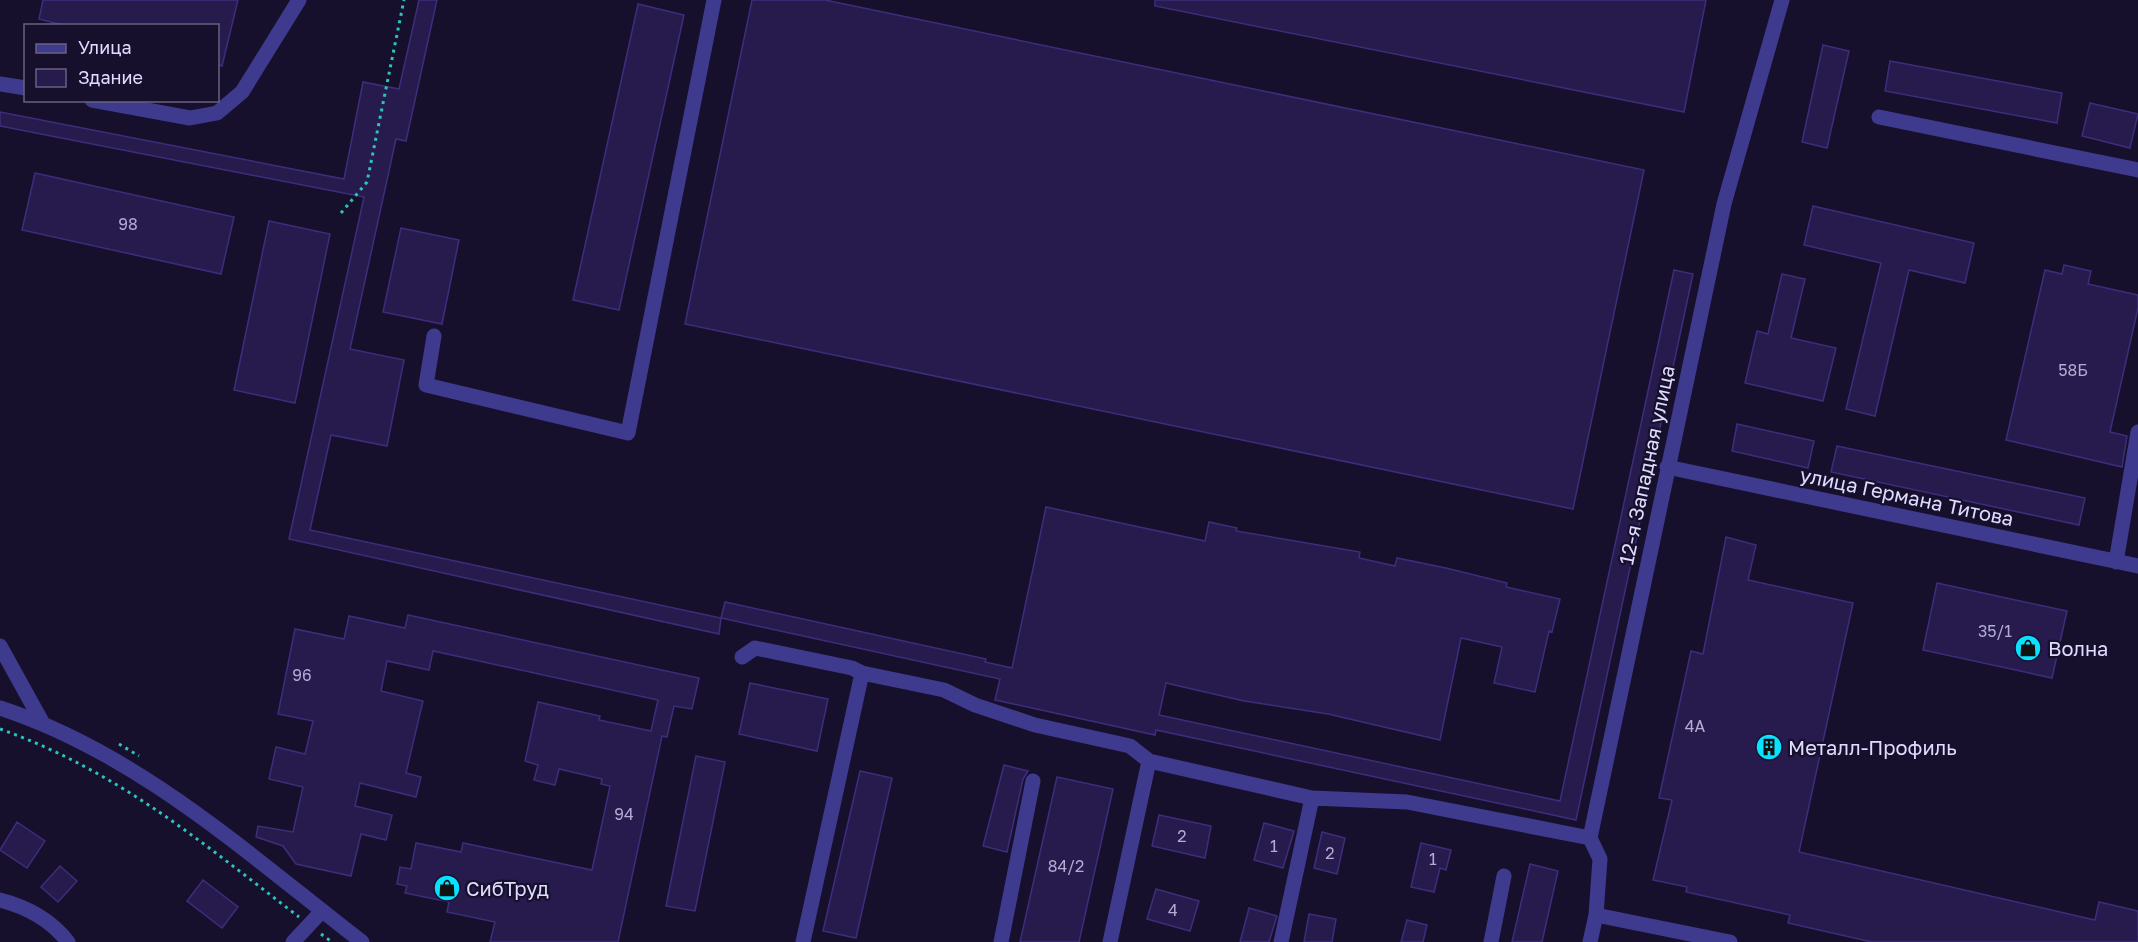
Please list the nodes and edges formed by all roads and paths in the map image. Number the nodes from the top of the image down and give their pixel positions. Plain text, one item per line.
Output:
1 (298, 0) edge
2 (405, 0) edge
3 (714, 0) edge
4 (1782, 0) edge
5 (0, 84) edge
6 (24, 88) edge
7 (103, 102) edge
8 (1879, 117) dead end
9 (2138, 170) edge
10 (341, 213) dead end
11 (434, 336) dead end
12 (2138, 432) edge
13 (1667, 467) junction
14 (2116, 562) junction
15 (2138, 566) edge
16 (0, 646) edge
17 (742, 657) dead end
18 (862, 674) junction
19 (0, 708) edge
20 (42, 722) junction
21 (0, 729) edge
22 (1149, 761) junction
23 (1033, 781) dead end
24 (1312, 798) junction
25 (1590, 838) junction
26 (1504, 876) dead end
27 (0, 900) edge
28 (322, 911) junction
29 (1596, 915) junction
30 (310, 926) junction
31 (68, 942) edge
32 (293, 942) edge
33 (332, 942) edge
34 (362, 942) edge
35 (803, 942) edge
36 (1002, 942) edge
37 (1110, 942) edge
38 (1281, 942) edge
39 (1491, 942) edge
40 (1590, 942) edge
41 (1730, 942) edge

1 - 7 street
2 - 10 path
3 - 11 street
4 - 13 street, 12-я Западная улица
5 - 6 street
8 - 9 street
12 - 14 street
13 - 14 street, улица Германа Титова
13 - 25 street, 12-я Западная улица
14 - 15 street, улица Германа Титова
16 - 20 street
17 - 18 street
18 - 22 street
18 - 35 street
19 - 20 street
20 - 28 street
21 - 30 path
22 - 24 street
22 - 37 street
23 - 36 street
24 - 25 street
24 - 38 street
25 - 29 street
26 - 39 street
27 - 31 street
28 - 30 street
28 - 34 street
29 - 40 street
29 - 41 street
30 - 32 street
30 - 33 path

